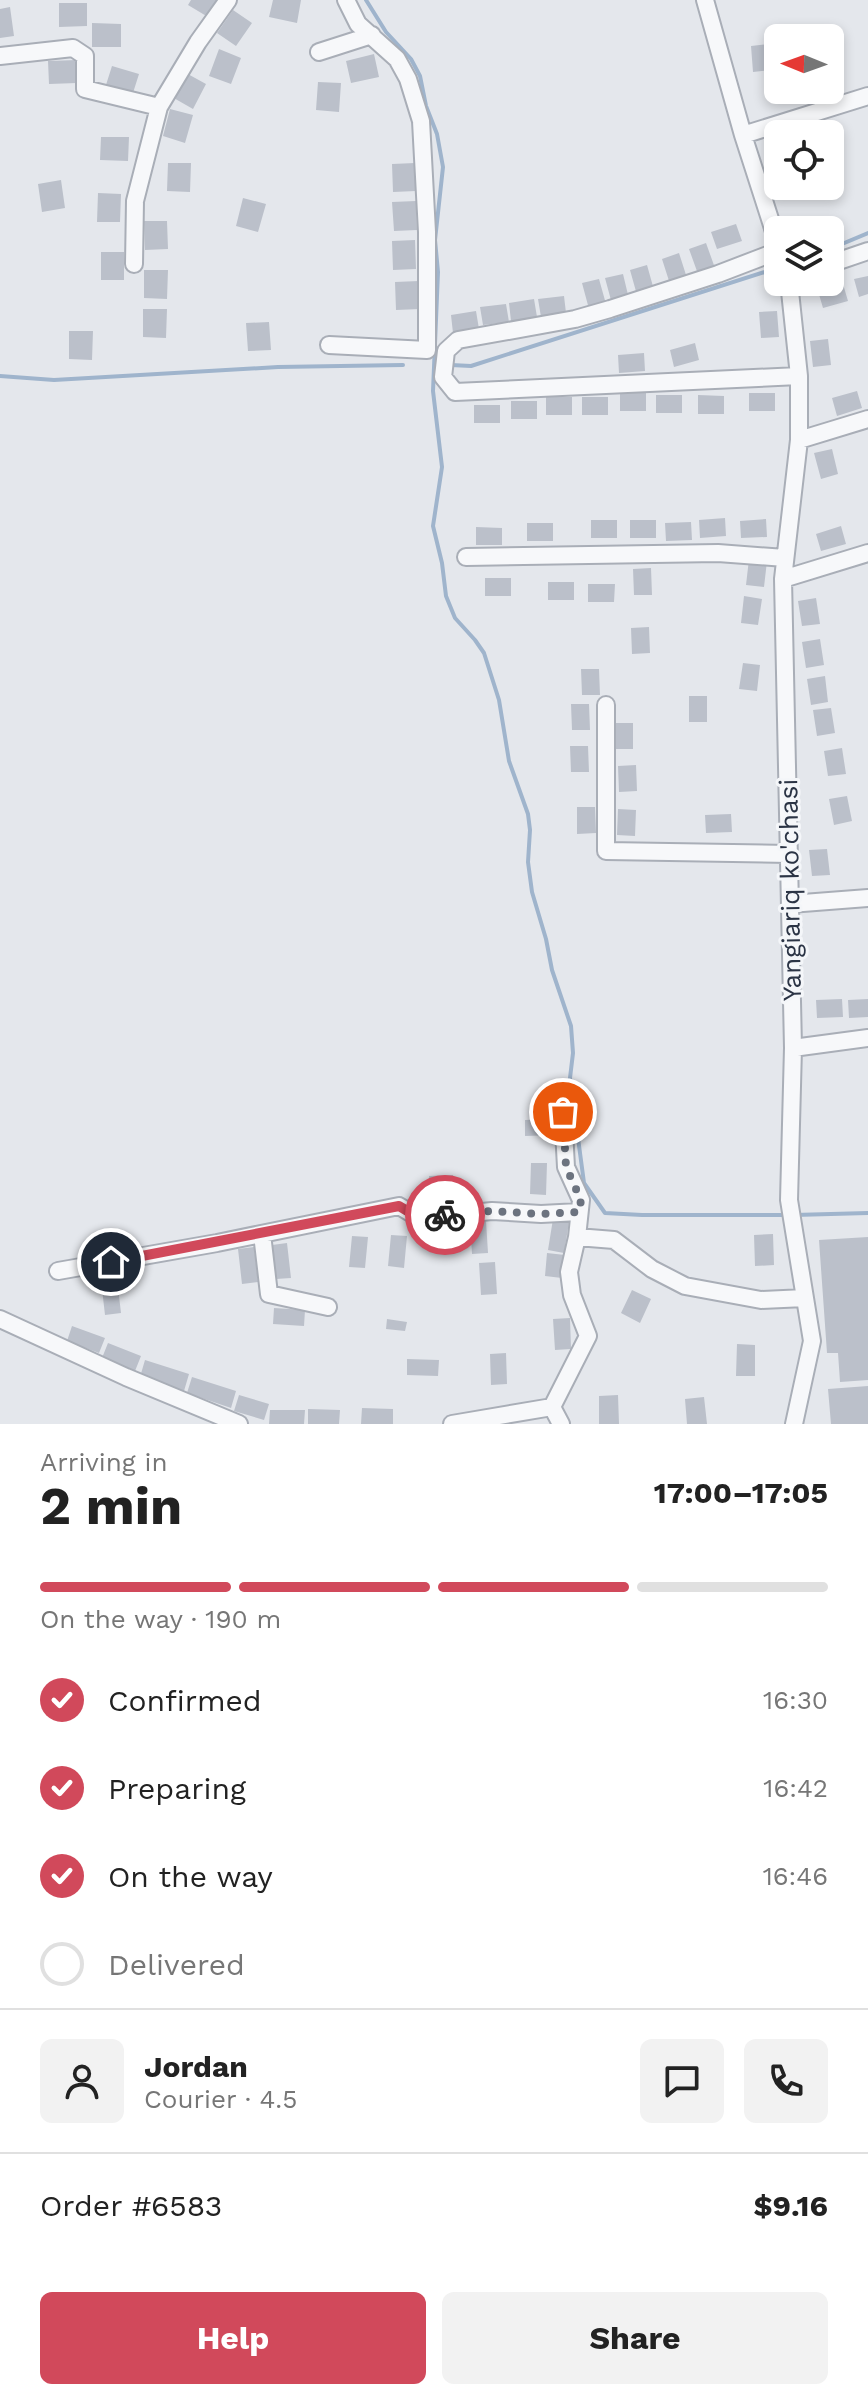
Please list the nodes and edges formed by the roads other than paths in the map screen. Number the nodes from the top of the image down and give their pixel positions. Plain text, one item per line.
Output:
1 (228, 0) edge
2 (346, 0) edge
3 (705, 0) edge
4 (372, 35) junction
5 (319, 52) dead end
6 (0, 56) edge
7 (868, 96) edge
8 (159, 107) junction
9 (743, 135) junction
10 (769, 216) edge
11 (868, 251) edge
12 (764, 256) edge
13 (844, 259) edge
14 (134, 264) dead end
15 (790, 296) edge
16 (329, 345) dead end
17 (799, 376) junction
18 (868, 419) edge
19 (799, 440) junction
20 (868, 553) edge
21 (466, 557) dead end
22 (785, 558) junction
23 (783, 579) junction
24 (606, 705) dead end
25 (789, 854) junction
26 (868, 898) edge
27 (790, 904) junction
28 (868, 1038) edge
29 (793, 1048) junction
30 (563, 1112) dead end
31 (579, 1212) junction
32 (262, 1234) junction
33 (577, 1237) junction
34 (58, 1271) dead end
35 (805, 1298) junction
36 (328, 1307) dead end
37 (0, 1319) edge
38 (552, 1407) junction
39 (239, 1424) edge
40 (452, 1424) edge
41 (561, 1424) edge
42 (794, 1424) edge

1 - 8 street
2 - 4 street
3 - 9 street
4 - 5 street
4 - 16 street
6 - 8 street
7 - 9 street
8 - 14 street
9 - 10 street
11 - 13 street
12 - 17 street
15 - 17 street, Yangiariq ko'chasi
17 - 19 street, Yangiariq ko'chasi
18 - 19 street
19 - 22 street, Yangiariq ko'chasi
20 - 23 street
21 - 22 street
22 - 23 street, Yangiariq ko'chasi
23 - 25 street, Yangiariq ko'chasi
24 - 25 street
25 - 27 street, Yangiariq ko'chasi
26 - 27 street
27 - 29 street, Yangiariq ko'chasi
28 - 29 street
29 - 35 street, Yangiariq ko'chasi
30 - 31 street
31 - 32 street
31 - 33 street
32 - 34 street
32 - 36 street
33 - 35 street
33 - 38 street
35 - 42 street, Yangiariq ko'chasi
37 - 39 street
38 - 40 street
38 - 41 street

